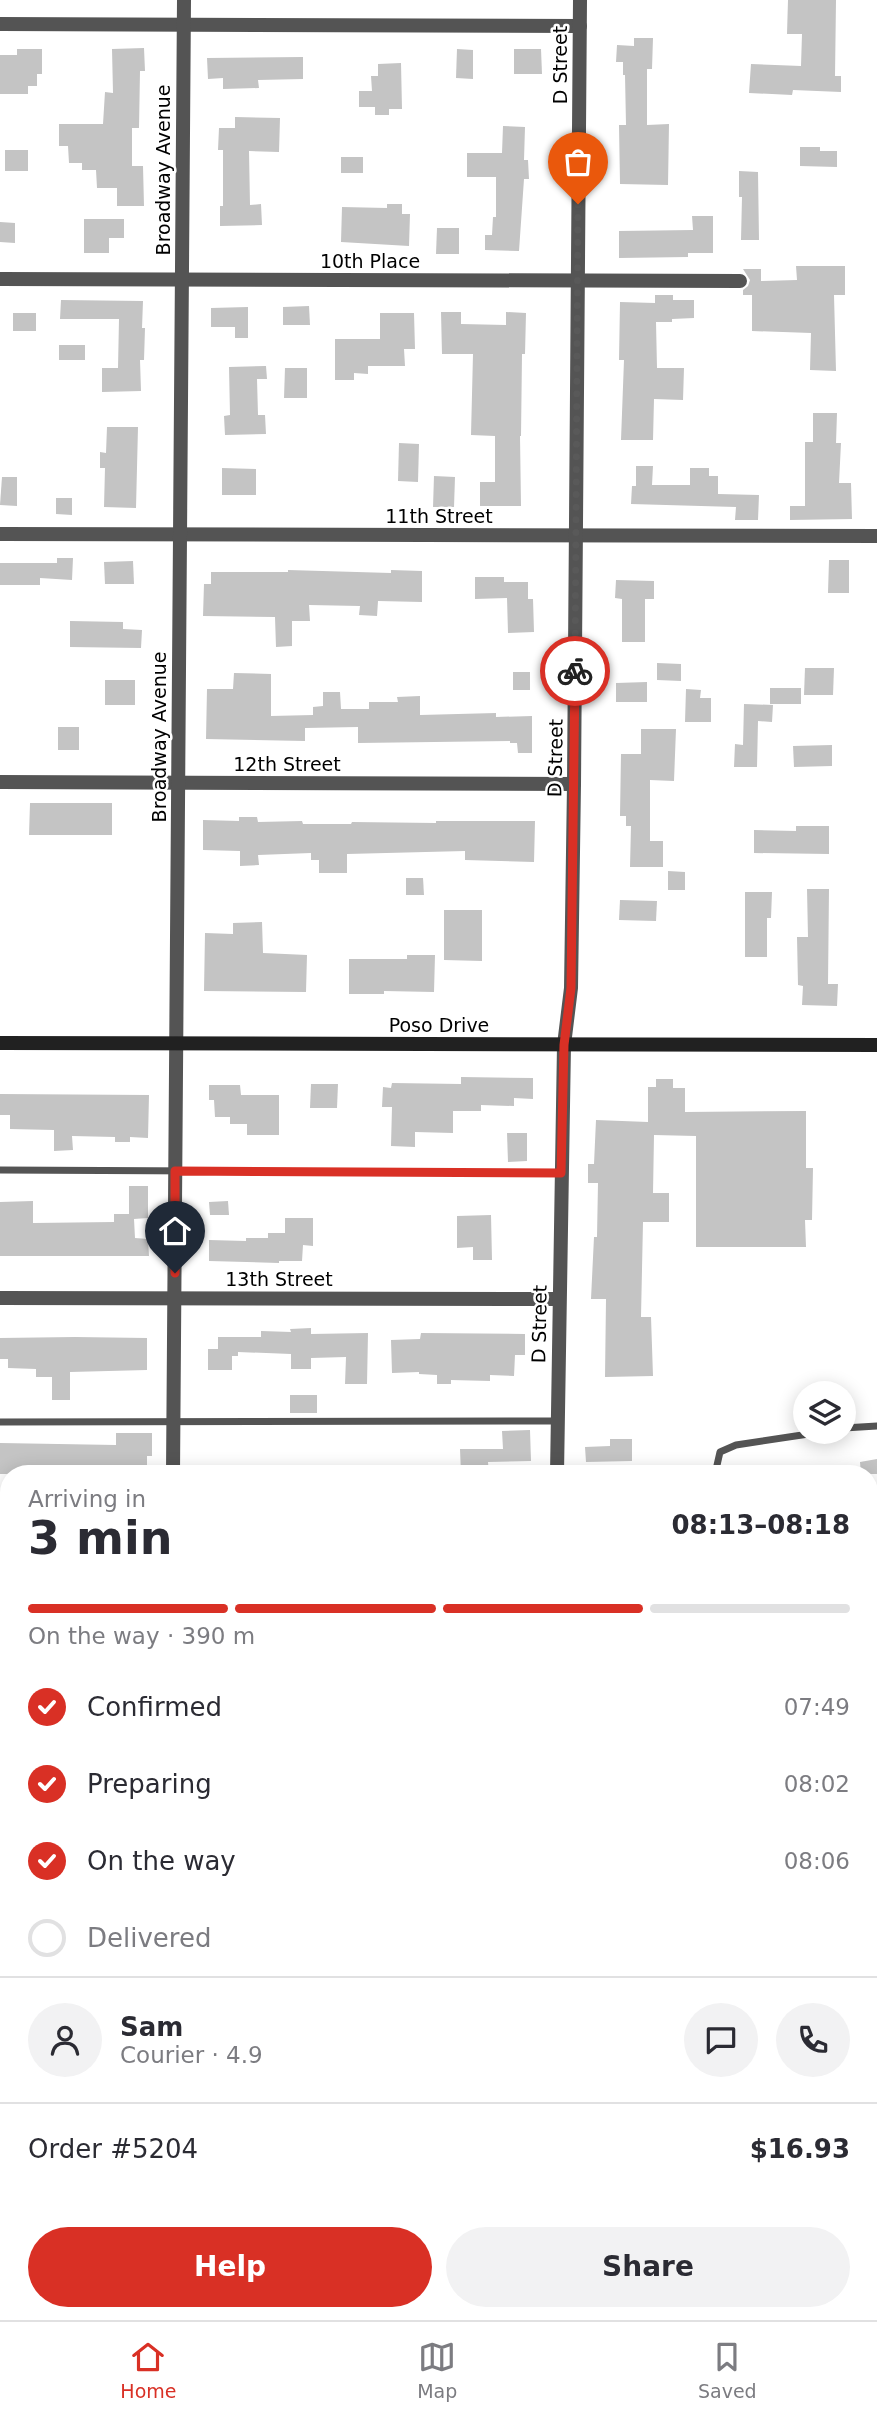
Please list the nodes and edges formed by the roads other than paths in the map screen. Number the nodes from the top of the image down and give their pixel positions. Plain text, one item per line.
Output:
1 (184, 0) edge
2 (580, 0) edge
3 (0, 24) edge
4 (184, 24) junction
5 (580, 26) junction
6 (0, 279) edge
7 (182, 279) junction
8 (578, 281) junction
9 (740, 281) dead end
10 (0, 534) edge
11 (180, 534) junction
12 (576, 535) junction
13 (877, 536) edge
14 (0, 782) edge
15 (178, 783) junction
16 (574, 784) junction
17 (0, 1043) edge
18 (176, 1044) junction
19 (564, 1045) junction
20 (877, 1045) edge
21 (0, 1170) edge
22 (175, 1171) junction
23 (561, 1173) junction
24 (0, 1298) edge
25 (174, 1298) junction
26 (558, 1299) junction
27 (557, 1421) junction
28 (0, 1422) edge
29 (173, 1422) junction
30 (877, 1426) edge
31 (856, 1427) edge
32 (793, 1436) edge
33 (173, 1465) edge
34 (557, 1465) edge
35 (717, 1465) edge

1 - 4 street, Broadway Avenue
2 - 5 street, D Street
3 - 4 street
4 - 5 street
4 - 7 street, Broadway Avenue
5 - 8 street, D Street
6 - 7 street, 10th Place
7 - 8 street, 10th Place
7 - 11 street, Broadway Avenue
8 - 9 street, 10th Place
8 - 12 street, D Street
10 - 11 street, 11th Street
11 - 12 street, 11th Street
11 - 15 street, Broadway Avenue
12 - 13 street, 11th Street
12 - 16 street, D Street
14 - 15 street, 12th Street
15 - 16 street, 12th Street
15 - 18 street, Broadway Avenue
16 - 19 street, D Street
17 - 18 main road, Poso Drive
18 - 19 main road, Poso Drive
18 - 22 street, Broadway Avenue
19 - 20 main road, Poso Drive
19 - 23 street, D Street
21 - 22 lane
22 - 23 lane
22 - 25 street, Broadway Avenue
23 - 26 street, D Street
24 - 25 street, 13th Street
25 - 26 street, 13th Street
25 - 29 street, Broadway Avenue
26 - 27 street, D Street
27 - 29 lane
27 - 34 street, D Street
28 - 29 lane
29 - 33 street, Broadway Avenue
30 - 31 lane
32 - 35 lane

